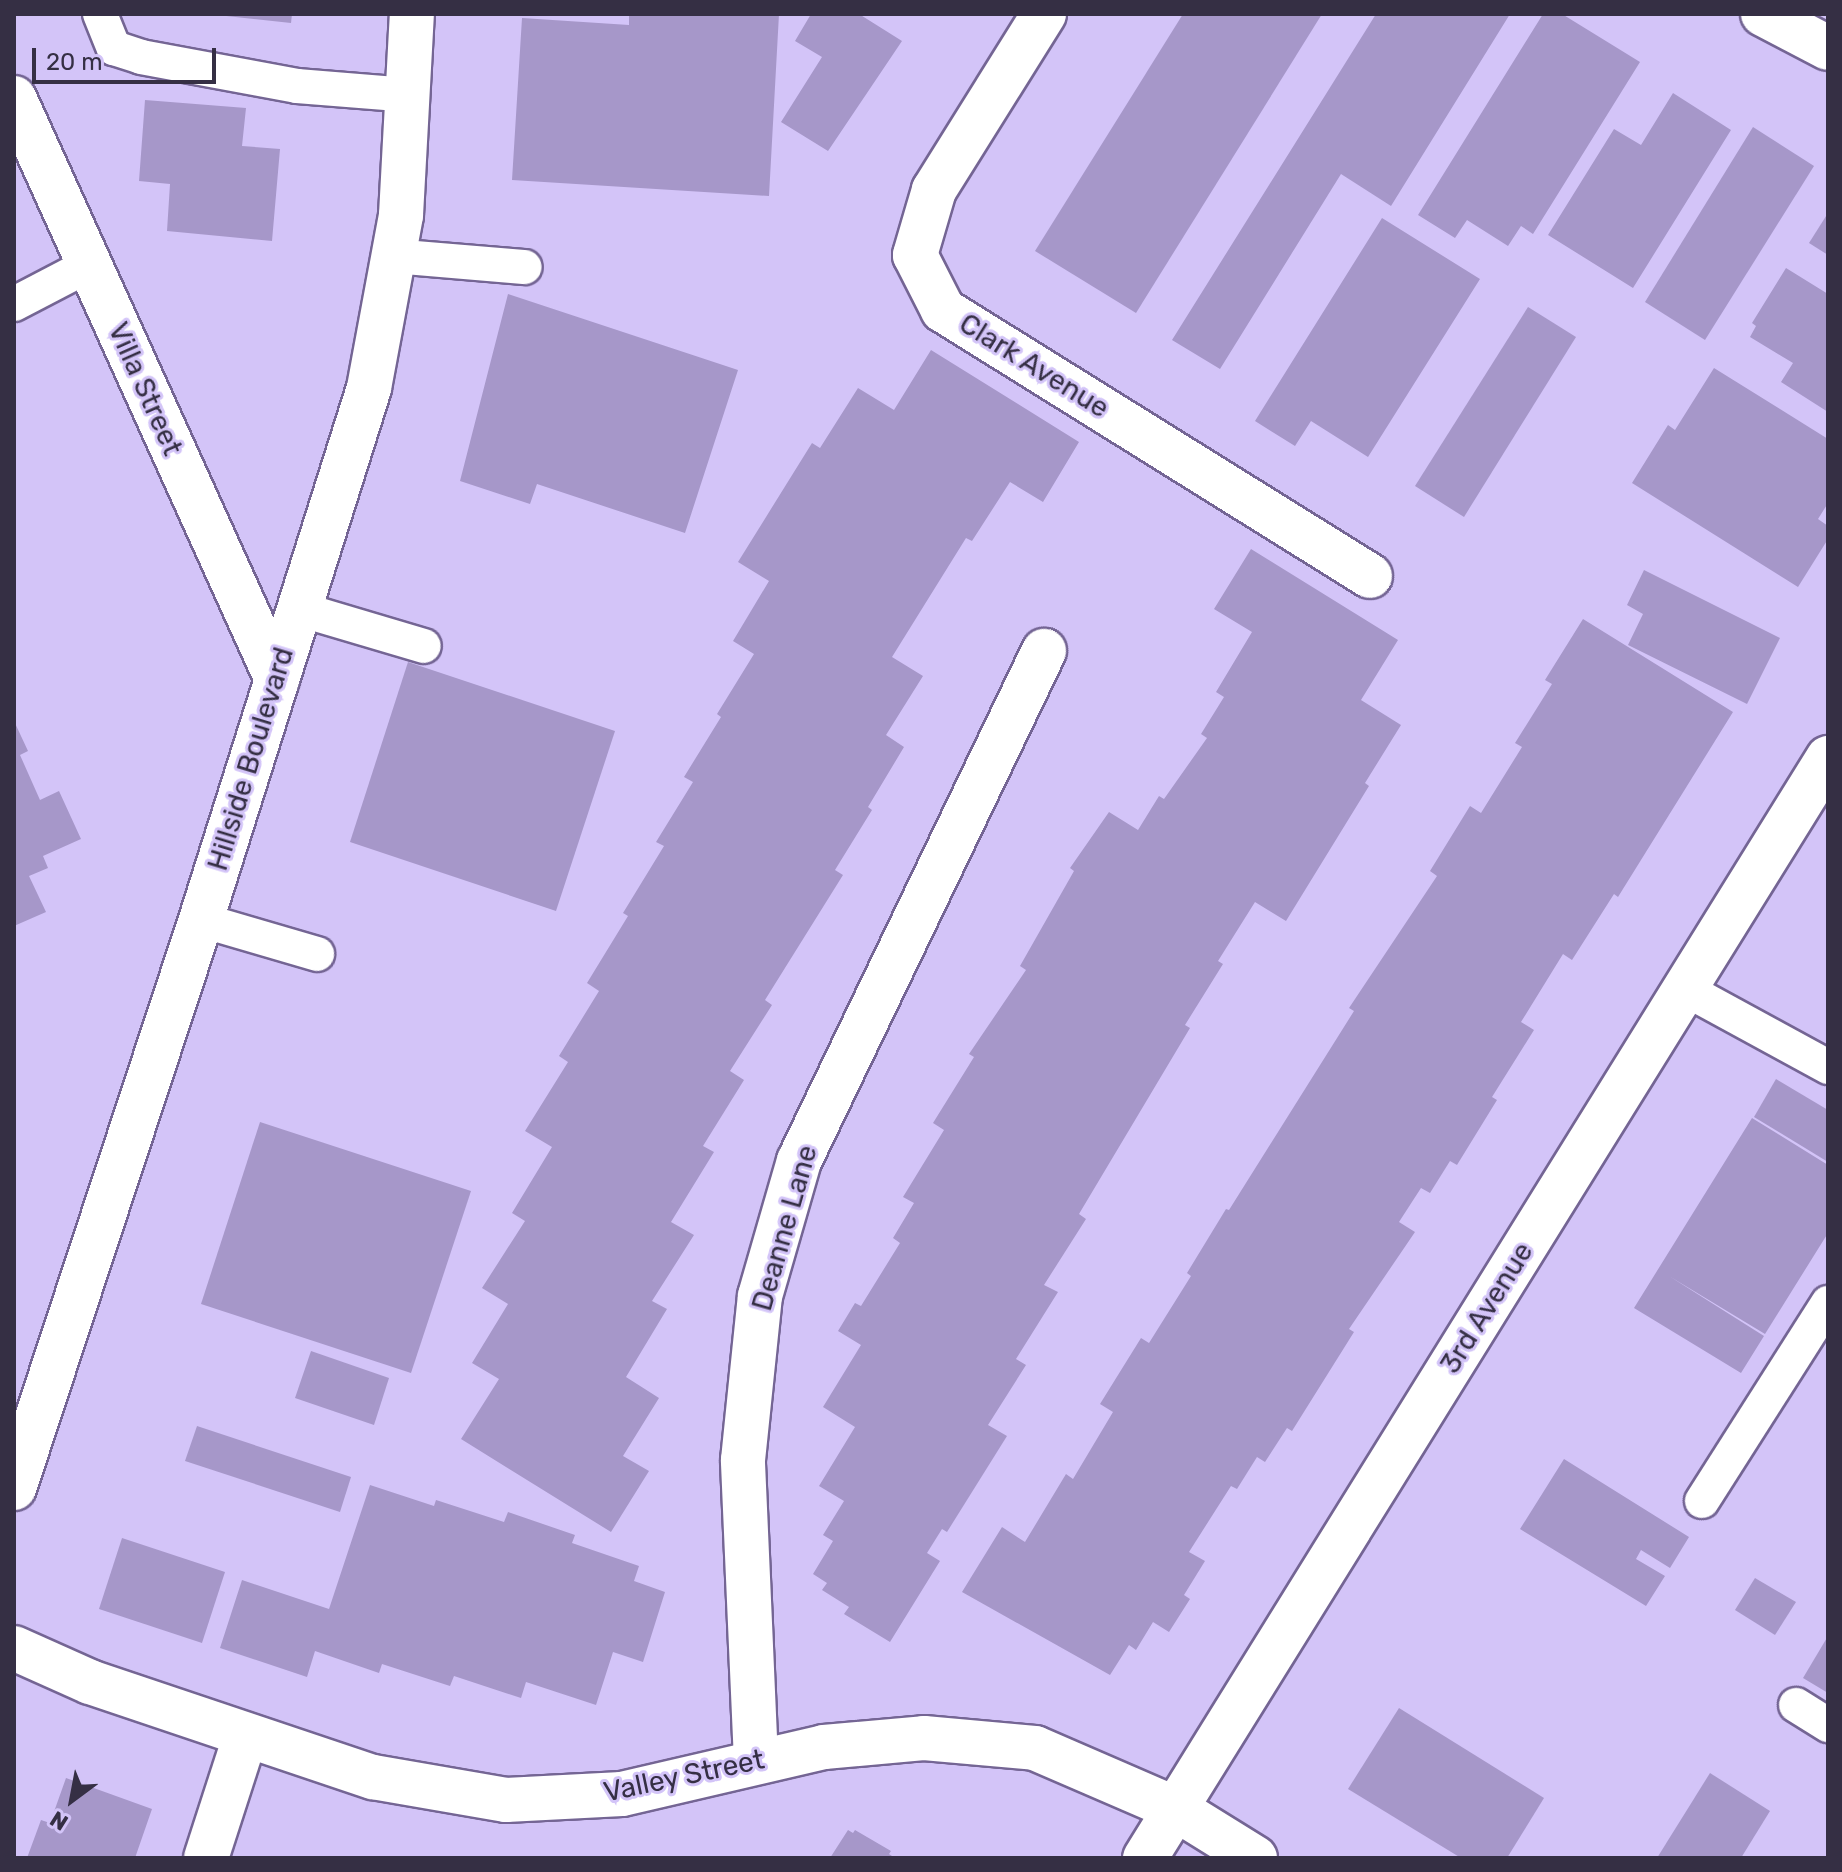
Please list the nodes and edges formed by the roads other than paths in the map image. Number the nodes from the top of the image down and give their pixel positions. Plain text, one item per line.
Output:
1 (100, 14) edge
2 (412, 14) edge
3 (1044, 14) edge
4 (1763, 14) edge
5 (1828, 48) edge
6 (408, 95) junction
7 (14, 98) edge
8 (393, 256) junction
9 (89, 265) junction
10 (525, 267) dead end
11 (14, 304) edge
12 (1370, 576) dead end
13 (299, 609) junction
14 (424, 646) dead end
15 (1044, 651) dead end
16 (277, 679) junction
17 (1828, 758) edge
18 (201, 920) junction
19 (317, 954) dead end
20 (1685, 989) junction
21 (1828, 1067) edge
22 (1828, 1303) edge
23 (14, 1488) edge
24 (1702, 1501) dead end
25 (14, 1648) edge
26 (1796, 1705) dead end
27 (1828, 1725) edge
28 (245, 1737) junction
29 (756, 1761) junction
30 (1176, 1809) junction
31 (206, 1858) edge
32 (1145, 1858) edge
33 (1255, 1858) edge

1 - 6 lane
2 - 6 street, Hillside Boulevard
3 - 12 street, Clark Avenue
4 - 5 street
6 - 8 street, Hillside Boulevard
7 - 9 street, Villa Street
8 - 10 lane
8 - 13 street, Hillside Boulevard
9 - 11 lane
9 - 16 street, Villa Street
13 - 14 lane
13 - 16 street, Hillside Boulevard
15 - 29 street, Deanne Lane
16 - 18 street, Hillside Boulevard
17 - 20 street, 3rd Avenue
18 - 19 lane
18 - 23 street, Hillside Boulevard
20 - 21 lane
20 - 30 street, 3rd Avenue
22 - 24 lane
25 - 28 street, Valley Street
26 - 27 lane
28 - 29 street, Valley Street
28 - 31 street
29 - 30 street, Valley Street
30 - 32 street, 3rd Avenue
30 - 33 street, Valley Street

